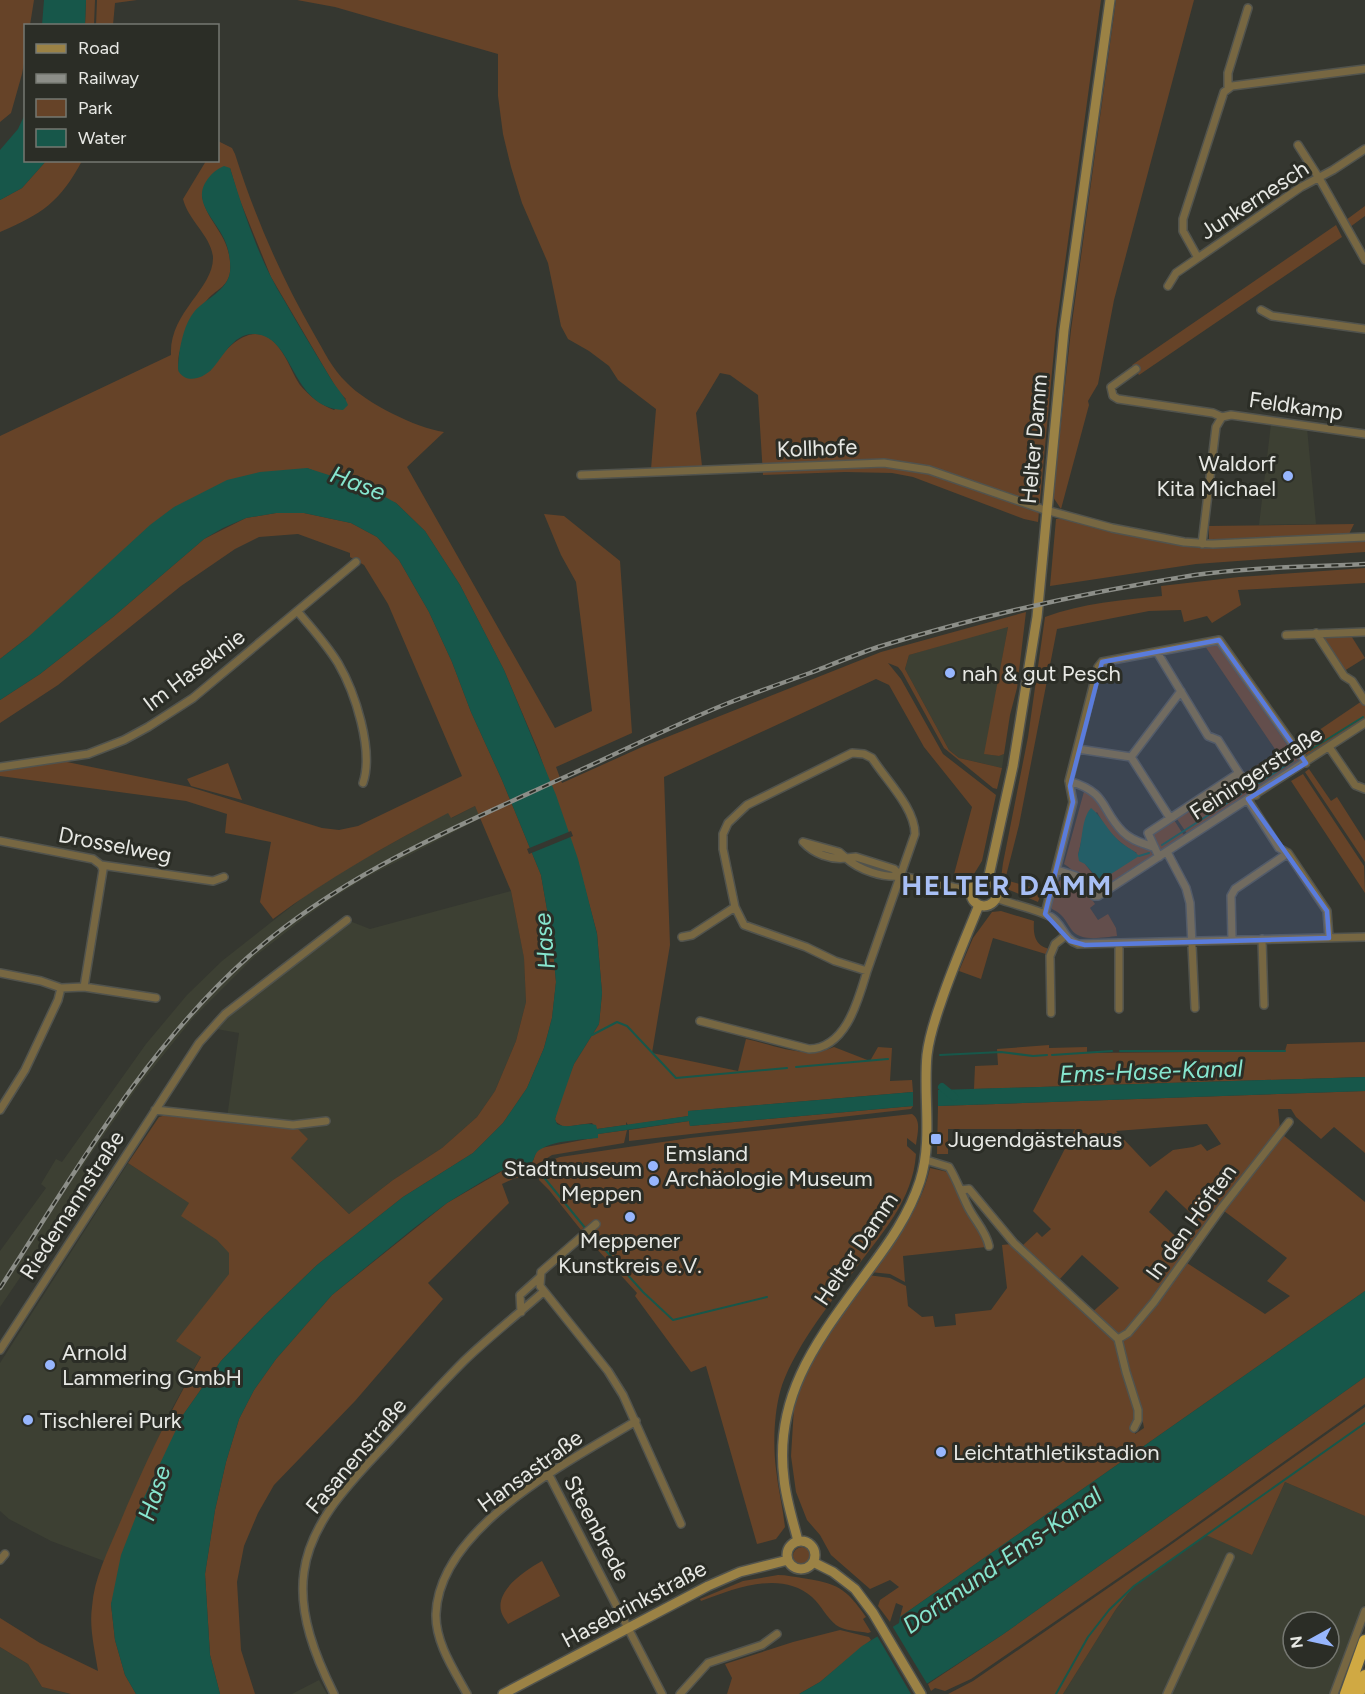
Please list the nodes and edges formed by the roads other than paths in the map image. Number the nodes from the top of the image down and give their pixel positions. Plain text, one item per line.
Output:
1 (1110, 0) edge
2 (1248, 8) dead end
3 (1365, 69) edge
4 (1228, 88) junction
5 (1298, 145) dead end
6 (1365, 149) edge
7 (1319, 178) junction
8 (1198, 258) junction
9 (1365, 260) edge
10 (1167, 286) dead end
11 (1261, 310) dead end
12 (1365, 328) edge
13 (1136, 369) dead end
14 (1222, 417) junction
15 (1365, 434) edge
16 (580, 475) dead end
17 (1047, 511) junction
18 (1365, 529) edge
19 (1365, 537) edge
20 (1202, 544) junction
21 (356, 562) dead end
22 (298, 612) junction
23 (1365, 632) edge
24 (1316, 633) junction
25 (1286, 635) dead end
26 (1157, 651) junction
27 (1181, 691) junction
28 (1365, 701) edge
29 (1365, 723) edge
30 (1329, 747) junction
31 (1078, 749) junction
32 (1131, 757) junction
33 (1306, 763) junction
34 (0, 767) edge
35 (1239, 773) junction
36 (1069, 781) junction
37 (363, 783) dead end
38 (1365, 789) edge
39 (1256, 795) junction
40 (1248, 800) junction
41 (1170, 818) junction
42 (0, 841) edge
43 (1154, 847) junction
44 (1167, 852) junction
45 (1288, 853) junction
46 (1159, 857) junction
47 (846, 858) junction
48 (101, 865) junction
49 (1057, 870) junction
50 (224, 876) dead end
51 (901, 876) junction
52 (988, 880) junction
53 (971, 891) junction
54 (996, 898) junction
55 (979, 905) junction
56 (735, 907) junction
57 (1045, 915) junction
58 (347, 920) dead end
59 (1065, 936) junction
60 (682, 937) dead end
61 (1329, 938) junction
62 (1365, 938) edge
63 (1262, 939) junction
64 (1232, 940) junction
65 (1193, 941) junction
66 (1119, 944) junction
67 (867, 971) junction
68 (0, 973) edge
69 (84, 987) junction
70 (61, 988) junction
71 (156, 998) dead end
72 (1264, 1005) dead end
73 (1195, 1008) dead end
74 (1119, 1009) dead end
75 (1051, 1012) dead end
76 (700, 1020) dead end
77 (0, 1110) edge
78 (155, 1110) junction
79 (326, 1121) dead end
80 (1289, 1122) dead end
81 (926, 1160) junction
82 (961, 1190) junction
83 (594, 1226) dead end
84 (989, 1246) dead end
85 (539, 1278) junction
86 (543, 1293) junction
87 (521, 1312) junction
88 (1118, 1339) junction
89 (0, 1350) edge
90 (636, 1421) junction
91 (1134, 1428) dead end
92 (549, 1474) junction
93 (681, 1524) dead end
94 (798, 1541) junction
95 (1230, 1557) dead end
96 (788, 1560) junction
97 (813, 1562) junction
98 (1365, 1611) edge
99 (629, 1628) junction
100 (777, 1634) dead end
101 (1365, 1641) edge
102 (1365, 1676) edge
103 (334, 1694) edge
104 (467, 1694) edge
105 (503, 1694) edge
106 (662, 1694) edge
107 (680, 1694) edge
108 (921, 1694) edge
109 (1167, 1694) edge
110 (1334, 1694) edge
111 (1346, 1694) edge
112 (1358, 1694) edge

1 - 17 street, Helter Damm
2 - 4 street
3 - 4 street
4 - 8 street
5 - 7 street
6 - 7 street, Junkernesch
7 - 8 street, Junkernesch
7 - 9 street
8 - 10 street, Junkernesch
11 - 12 street
13 - 14 street, Feldkamp
14 - 15 street, Feldkamp
14 - 20 street, Feldkamp
16 - 17 street, Kollhofe
17 - 20 street, Kollhofe
17 - 52 street, Helter Damm
18 - 19 street
19 - 20 street, Kollhofe
21 - 22 street, Im Haseknie
22 - 34 street, Im Haseknie
22 - 37 street
23 - 24 street
24 - 25 street
24 - 28 street
26 - 27 street
26 - 31 street
26 - 33 street
27 - 32 street
27 - 35 street
29 - 30 street, Feiningerstraße
30 - 33 street, Feiningerstraße
30 - 38 street
31 - 32 street
31 - 36 street
32 - 41 street
33 - 39 street, Feiningerstraße
35 - 39 street
35 - 41 street
36 - 43 street
36 - 49 street
39 - 40 street, Feiningerstraße
40 - 44 street, Feiningerstraße
40 - 45 street
41 - 43 street
42 - 48 street, Drosselweg
43 - 46 street
44 - 46 street, Feiningerstraße
44 - 65 street
45 - 61 street
45 - 64 street
46 - 49 street, Feiningerstraße
47 - 47 street
47 - 51 street
48 - 50 street, Drosselweg
48 - 69 street
49 - 57 street
51 - 53 street
51 - 56 street
51 - 67 street
52 - 53 street
52 - 54 street
53 - 55 street
54 - 55 street
54 - 57 street
55 - 81 street, Helter Damm
56 - 60 street
56 - 67 street
57 - 59 street
58 - 78 street, Riedemannstraße
59 - 66 street
59 - 75 street
61 - 62 street
61 - 63 street
63 - 64 street
63 - 72 street
64 - 65 street
65 - 66 street
65 - 73 street
66 - 74 street
67 - 76 street
68 - 70 street
69 - 70 street
69 - 71 street
70 - 77 street
78 - 79 street
78 - 89 street, Riedemannstraße
80 - 88 street, In den Höften
81 - 82 street
81 - 94 street, Helter Damm
82 - 84 street
82 - 88 street
83 - 85 street
85 - 86 street
85 - 87 street
86 - 87 street, Fasanenstraße
86 - 90 street
87 - 103 street, Fasanenstraße
88 - 91 street
90 - 92 street, Hansastraße
90 - 93 street
92 - 99 street, Steenbrede
92 - 104 street, Hansastraße
94 - 96 street
94 - 97 street
95 - 109 street
96 - 97 street
96 - 99 street, Hasebrinkstraße
97 - 108 street
98 - 110 street
99 - 105 street, Hasebrinkstraße
99 - 106 street, Steenbrede
100 - 107 street
101 - 111 highway
102 - 112 highway

